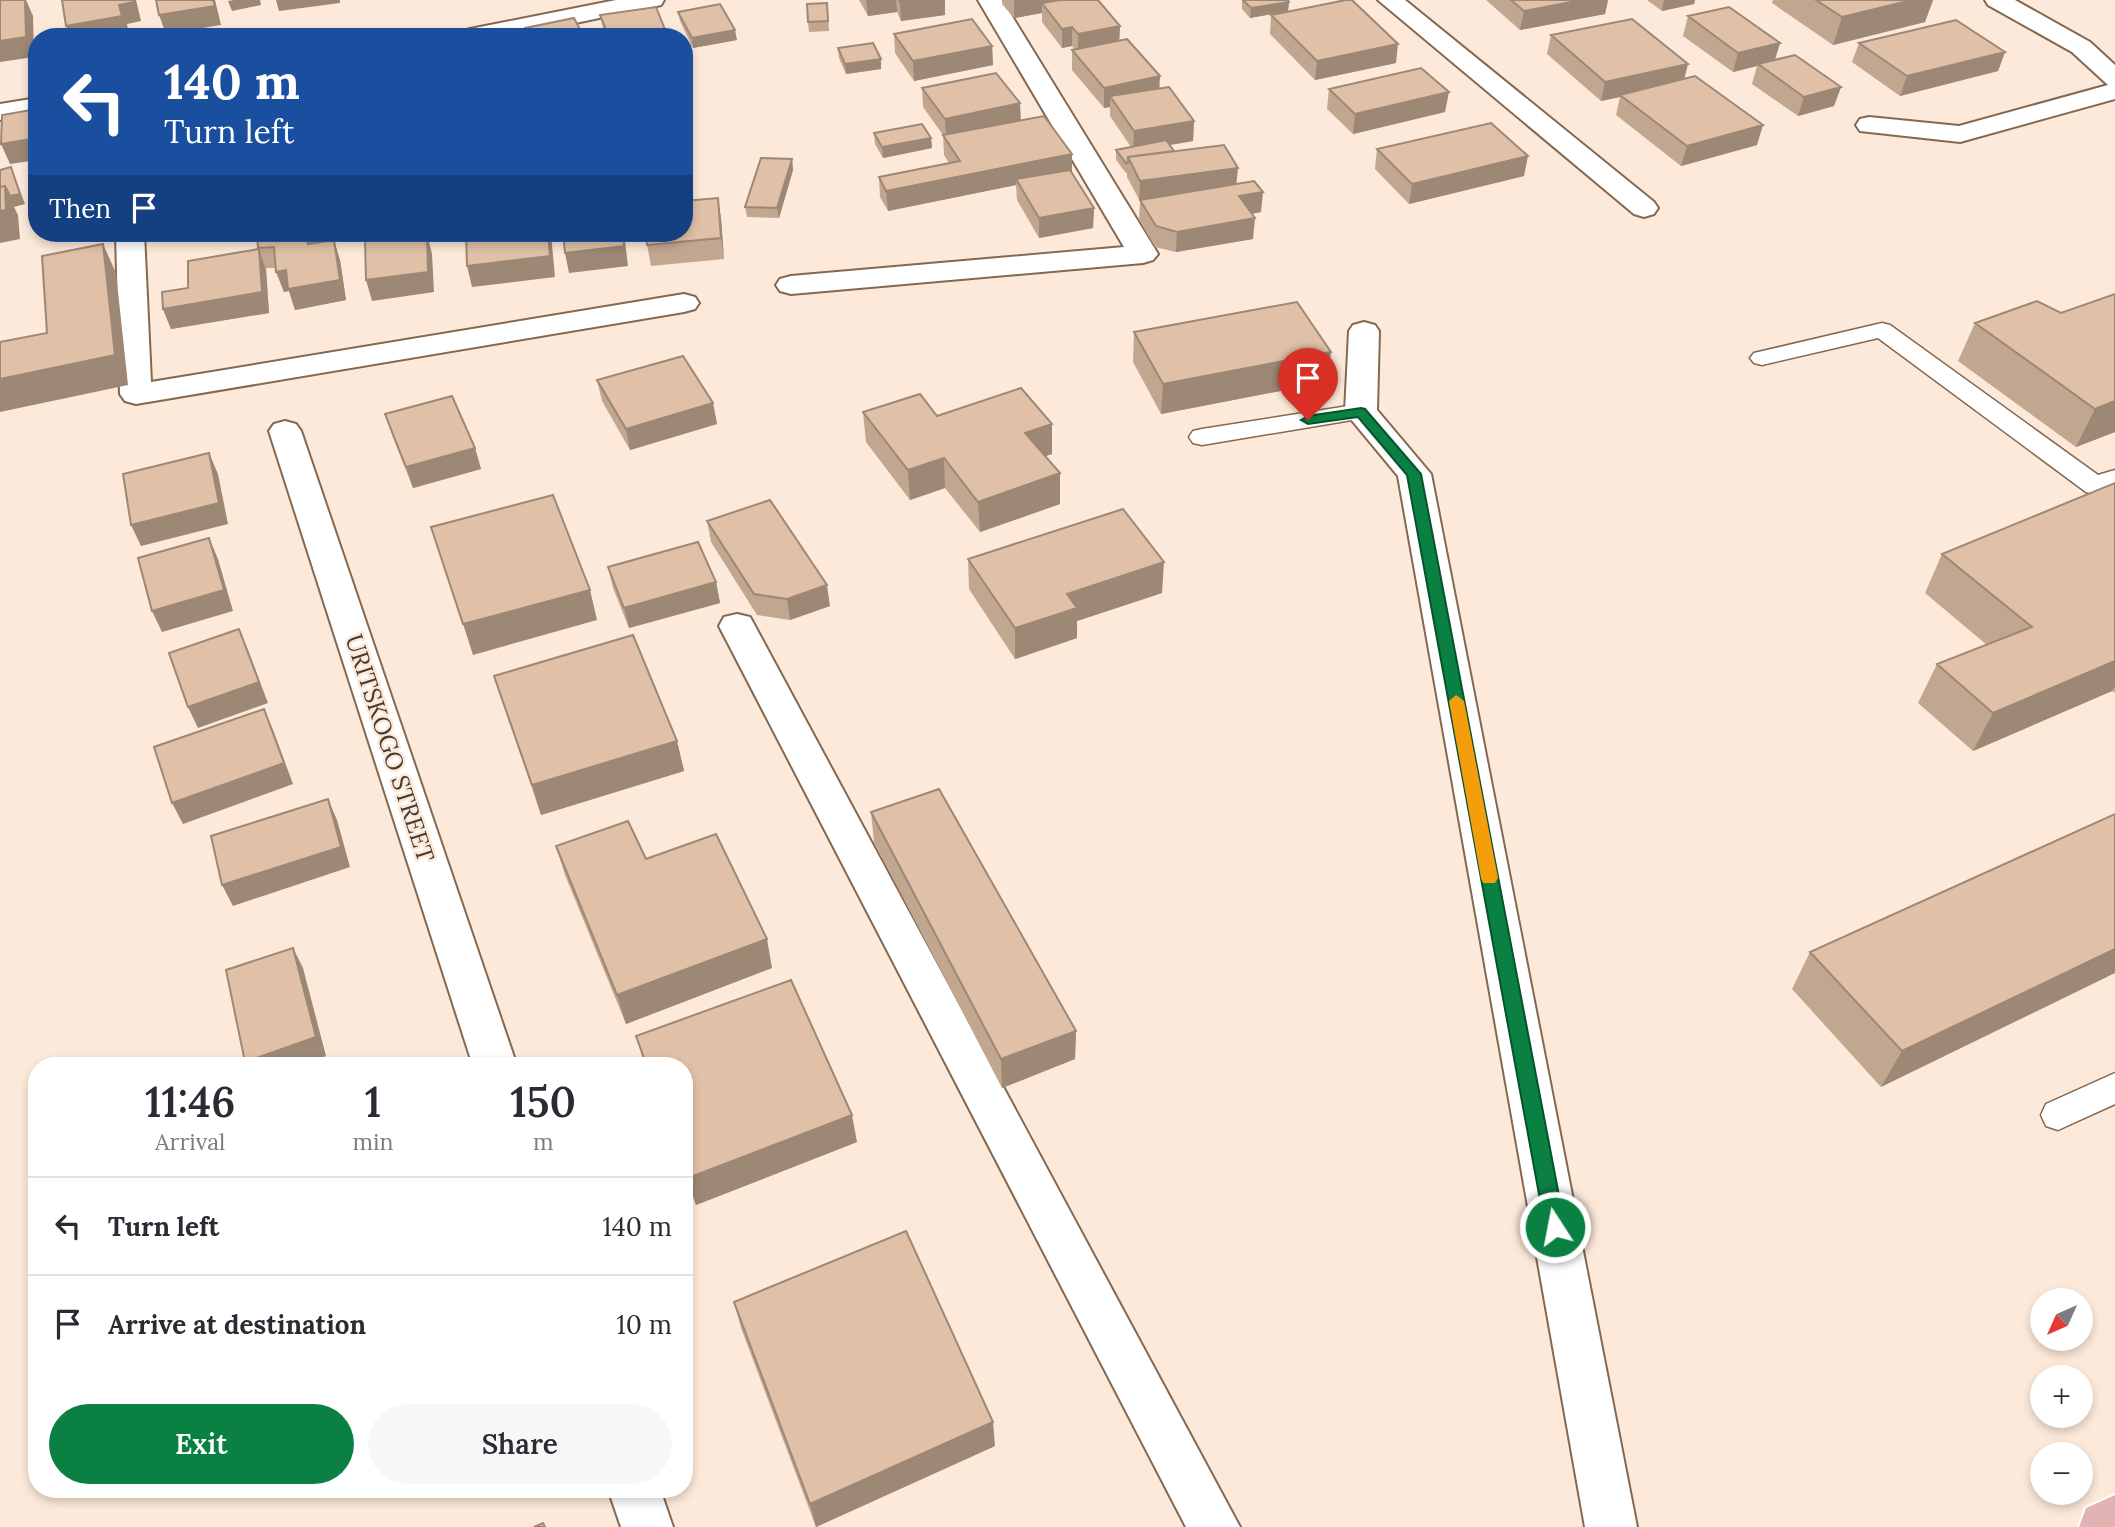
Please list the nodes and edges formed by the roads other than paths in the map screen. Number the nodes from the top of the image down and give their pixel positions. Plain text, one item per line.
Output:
1 (652, 0) edge
2 (990, 0) edge
3 (1390, 0) edge
4 (1997, 0) edge
5 (514, 28) edge
6 (2115, 79) edge
7 (2115, 92) edge
8 (28, 107) edge
9 (0, 111) edge
10 (1870, 125) dead end
11 (1644, 208) dead end
12 (130, 242) edge
13 (791, 285) dead end
14 (684, 303) dead end
15 (1364, 331) dead end
16 (1762, 358) dead end
17 (1361, 412) junction
18 (285, 431) dead end
19 (1202, 437) dead end
20 (2115, 478) edge
21 (737, 626) dead end
22 (492, 1057) edge
23 (2115, 1088) edge
24 (2058, 1115) dead end
25 (638, 1498) edge
26 (2115, 1521) edge
27 (647, 1527) edge
28 (1214, 1527) edge
29 (1611, 1527) edge
30 (2105, 1527) edge

1 - 5 street
2 - 13 street
3 - 11 street
4 - 6 street
7 - 10 street
8 - 9 street
12 - 14 street
15 - 17 street
16 - 20 lane
17 - 19 lane
17 - 29 street
18 - 22 street, URITSKOGO STREET
21 - 28 street
23 - 24 lane
25 - 27 street
26 - 30 main road

